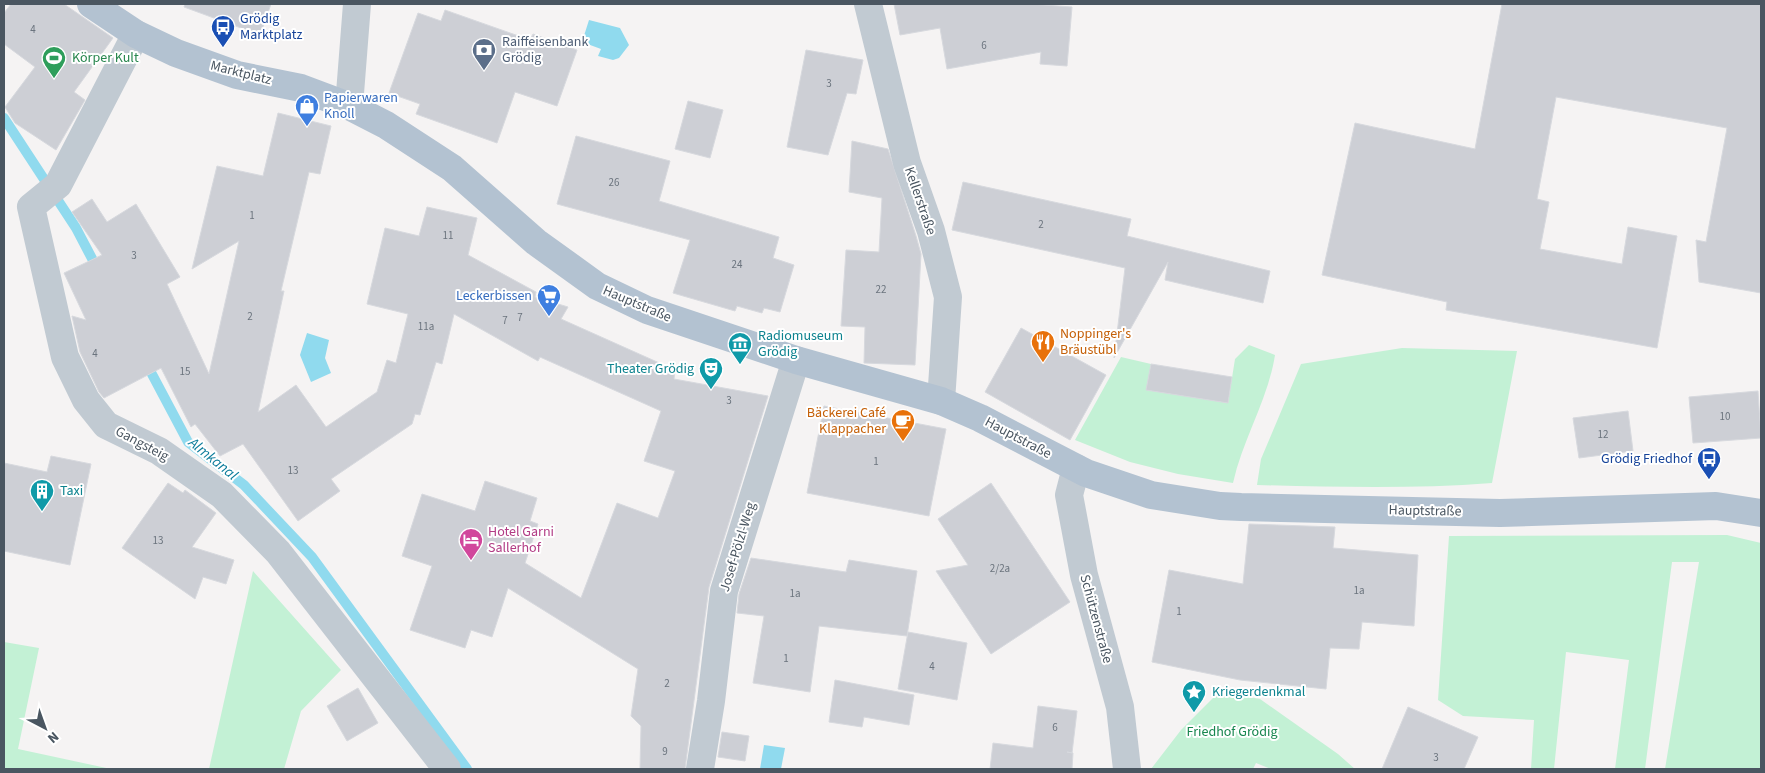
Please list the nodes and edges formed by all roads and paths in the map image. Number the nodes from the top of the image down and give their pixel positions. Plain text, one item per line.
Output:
1 (91, 4) edge
2 (357, 4) edge
3 (868, 4) edge
4 (136, 34) junction
5 (349, 106) junction
6 (796, 360) junction
7 (941, 401) junction
8 (1076, 468) junction
9 (1761, 514) edge
10 (447, 769) edge
11 (700, 769) edge
12 (1127, 769) edge

1 - 4 main road
2 - 5 street
3 - 7 street, Kellerstraße
4 - 5 main road, Marktplatz
4 - 10 street, Gangsteig
5 - 6 main road, Hauptstraße
6 - 7 main road, Hauptstraße
6 - 11 street, Josef-Pölzl-Weg
7 - 8 main road, Hauptstraße
8 - 9 main road, Hauptstraße
8 - 12 street, Schützenstraße

